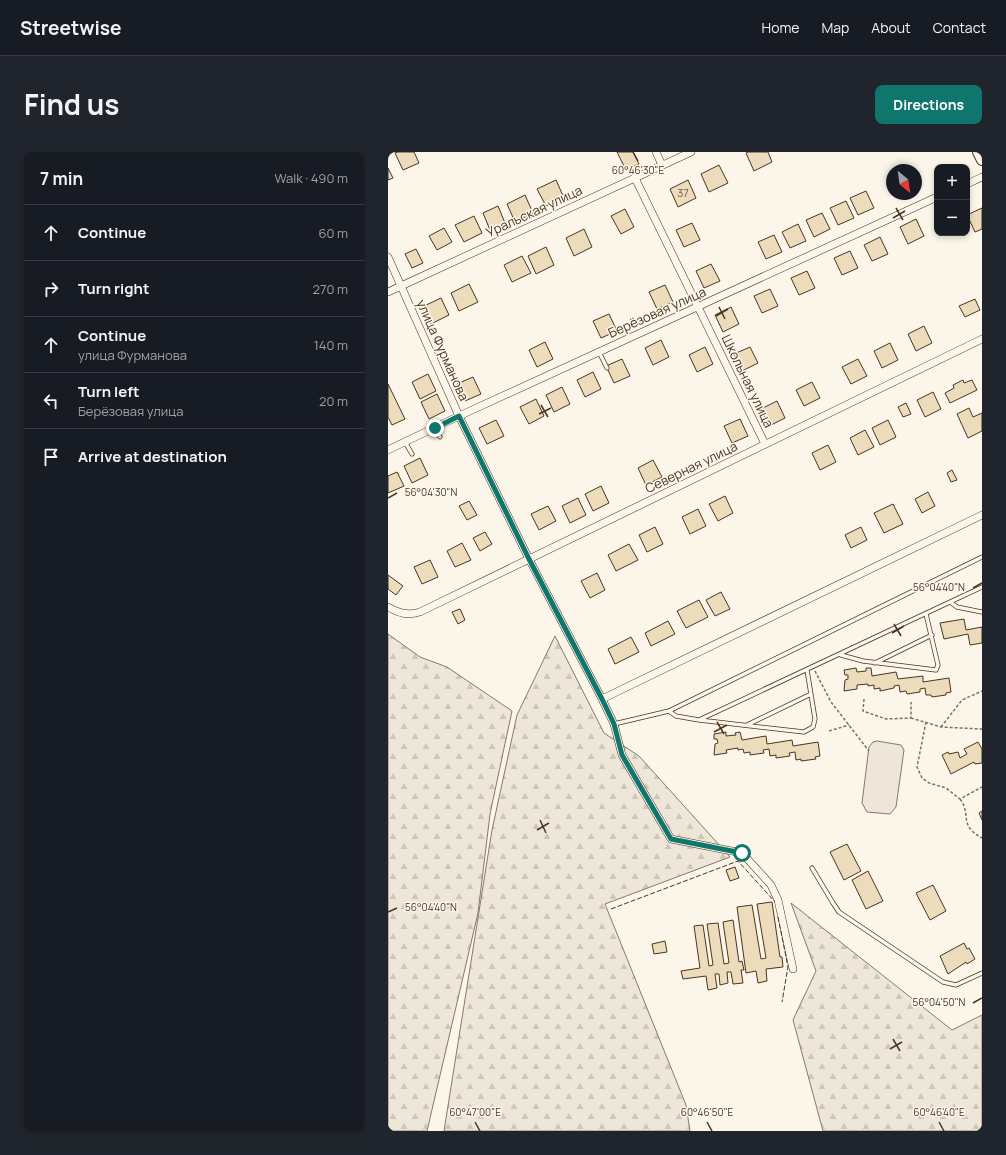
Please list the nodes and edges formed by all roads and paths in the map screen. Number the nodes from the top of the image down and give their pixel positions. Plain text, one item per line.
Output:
1 (656, 152) edge
2 (691, 152) edge
3 (978, 152) edge
4 (982, 160) edge
5 (662, 165) junction
6 (982, 177) edge
7 (635, 178) junction
8 (970, 183) edge
9 (934, 198) edge
10 (388, 257) edge
11 (401, 286) junction
12 (388, 292) edge
13 (698, 307) junction
14 (982, 339) edge
15 (598, 352) junction
16 (607, 368) dead end
17 (459, 416) junction
18 (435, 428) junction
19 (440, 437) dead end
20 (405, 442) junction
21 (765, 444) junction
22 (388, 450) edge
23 (412, 454) dead end
24 (982, 515) edge
25 (982, 557) edge
26 (529, 559) junction
27 (982, 587) edge
28 (950, 602) junction
29 (388, 607) edge
30 (981, 612) edge
31 (926, 614) junction
32 (932, 635) junction
33 (841, 655) junction
34 (875, 663) junction
35 (814, 668) junction
36 (807, 670) junction
37 (982, 691) edge
38 (811, 694) junction
39 (864, 698) dead end
40 (602, 699) junction
41 (911, 702) dead end
42 (669, 711) junction
43 (911, 718) junction
44 (698, 720) junction
45 (926, 722) junction
46 (614, 724) junction
47 (849, 725) junction
48 (747, 726) junction
49 (941, 727) junction
50 (982, 729) edge
51 (829, 731) dead end
52 (869, 751) dead end
53 (982, 787) edge
54 (960, 799) junction
55 (982, 838) edge
56 (812, 868) dead end
57 (793, 968) dead end
58 (982, 973) edge

1 - 5 street
2 - 5 street, Уральская улица
3 - 4 street
5 - 7 street, Уральская улица
6 - 8 street
7 - 11 street, Уральская улица
7 - 13 street, Школьная улица
9 - 13 street, Берёзовая улица
10 - 11 street, улица Фурманова
11 - 12 street, Уральская улица
11 - 17 street, улица Фурманова
13 - 15 street, Берёзовая улица
13 - 21 street, Школьная улица
14 - 21 street, Северная улица
15 - 16 lane
15 - 17 street, Берёзовая улица
17 - 18 street, Берёзовая улица
17 - 26 street, улица Фурманова
18 - 19 lane
18 - 20 street, Берёзовая улица
20 - 22 street, Берёзовая улица
20 - 23 lane
21 - 26 street, Северная улица
24 - 40 street
25 - 42 lane
26 - 29 street, Северная улица
26 - 40 street, улица Фурманова
27 - 28 lane
28 - 30 lane
28 - 31 lane
31 - 32 lane
31 - 33 lane
32 - 34 lane
32 - 34 lane
33 - 34 lane
33 - 35 lane
35 - 36 lane
35 - 47 path
36 - 38 lane
36 - 44 lane
37 - 49 path
38 - 48 lane
38 - 48 lane
39 - 43 path
40 - 46 street, улица Фурманова
41 - 43 path
42 - 44 lane
42 - 46 lane
43 - 45 path
44 - 48 lane
45 - 49 path
45 - 54 path
46 - 57 street, улица Фурманова
47 - 51 path
47 - 52 path
49 - 50 path
53 - 54 path
54 - 55 path
56 - 58 lane

